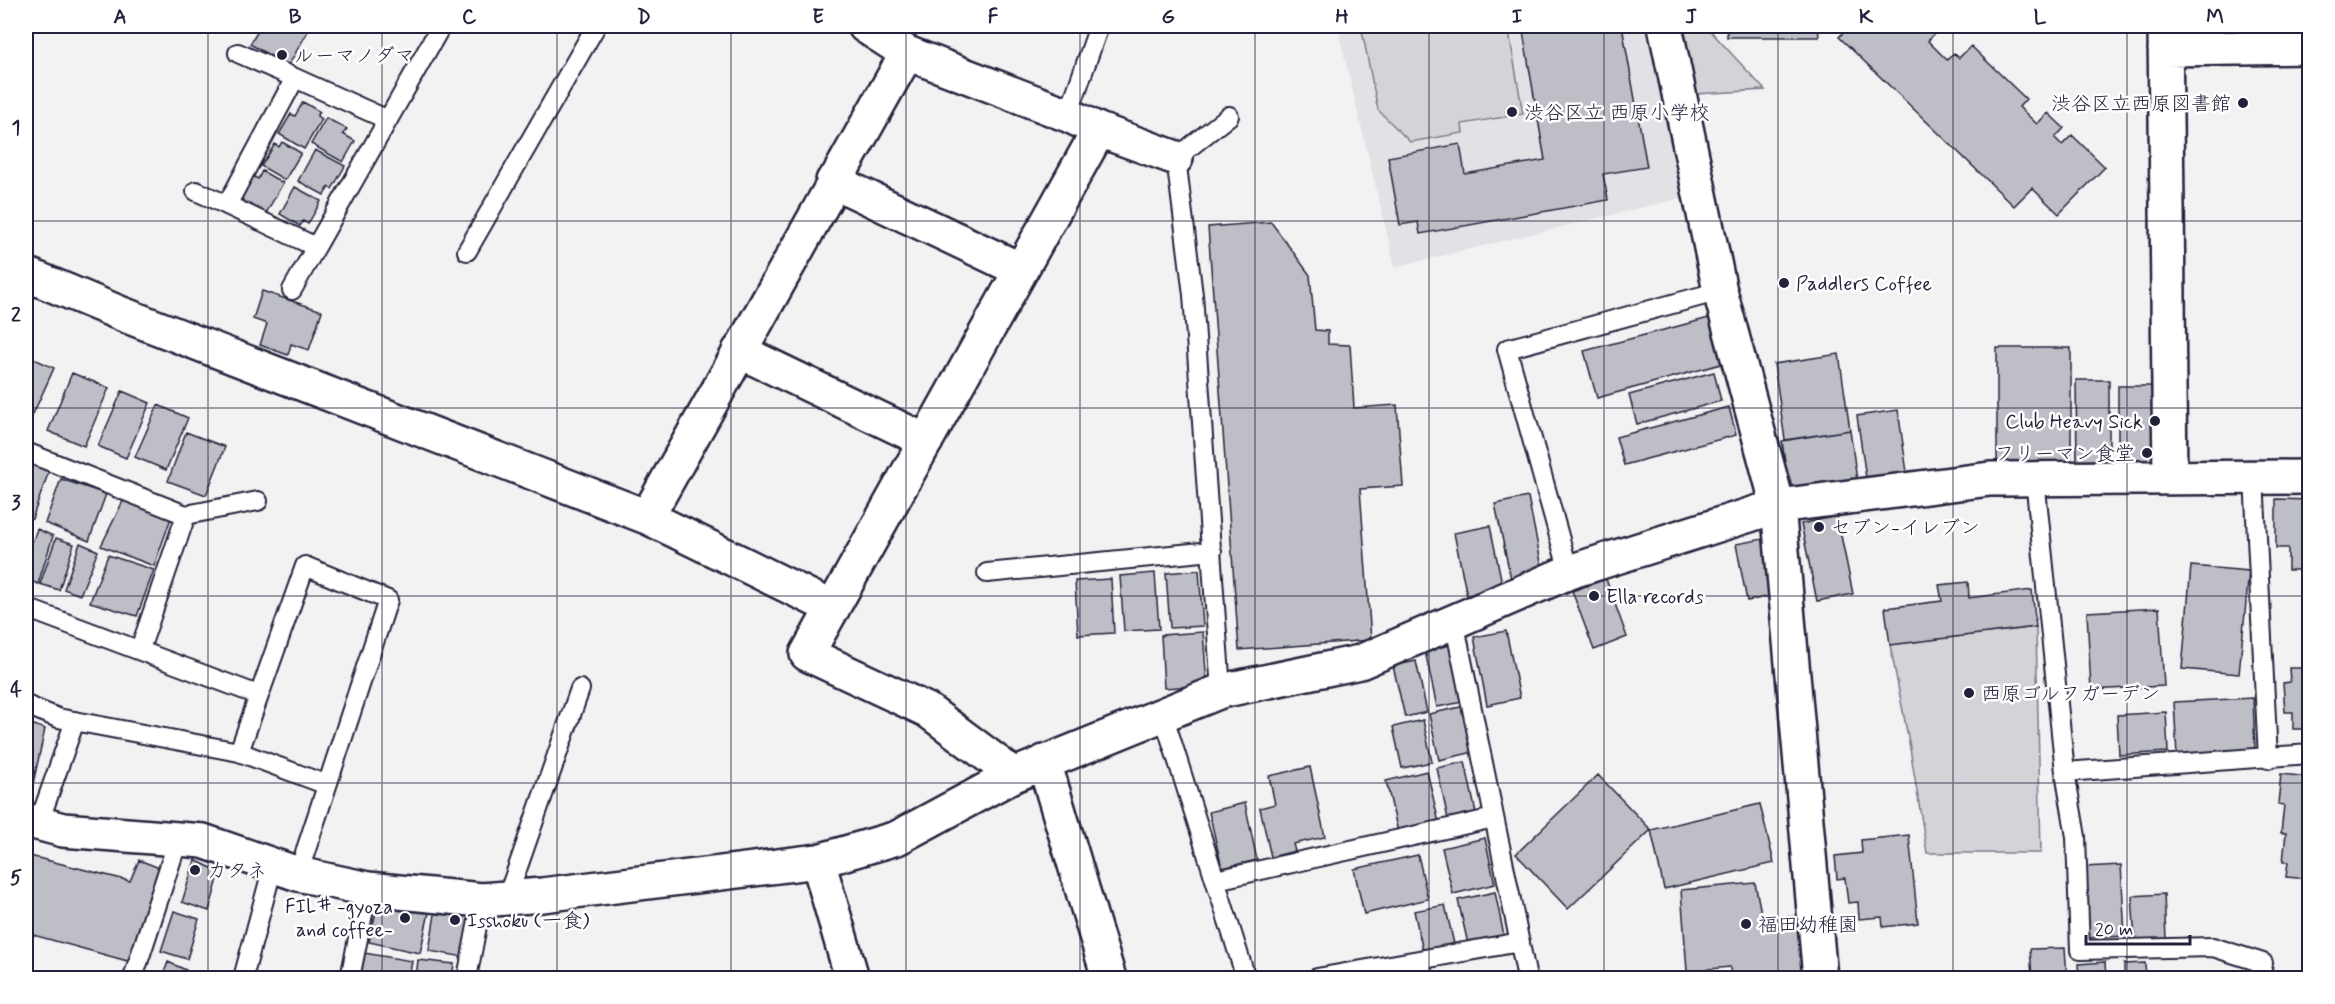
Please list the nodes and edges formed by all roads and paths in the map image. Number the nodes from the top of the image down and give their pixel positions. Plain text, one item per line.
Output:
1 (441, 26) edge
2 (596, 26) edge
3 (865, 26) edge
4 (1099, 26) edge
5 (1665, 26) edge
6 (2165, 37) edge
7 (2310, 47) edge
8 (238, 53) dead end
9 (907, 53) junction
10 (295, 78) junction
11 (1068, 115) junction
12 (1229, 116) dead end
13 (388, 120) junction
14 (1099, 130) junction
15 (1176, 158) junction
16 (833, 181) junction
17 (196, 191) dead end
18 (227, 205) junction
19 (316, 247) junction
20 (467, 251) dead end
21 (1021, 270) junction
22 (26, 274) edge
23 (292, 290) dead end
24 (1720, 291) junction
25 (739, 351) junction
26 (926, 441) junction
27 (26, 452) edge
28 (2254, 477) junction
29 (2310, 477) edge
30 (2170, 478) junction
31 (2035, 479) junction
32 (258, 501) dead end
33 (1778, 506) junction
34 (186, 515) junction
35 (647, 517) junction
36 (1212, 551) junction
37 (1569, 572) junction
38 (987, 573) dead end
39 (26, 608) edge
40 (833, 608) junction
41 (1454, 621) junction
42 (140, 650) junction
43 (580, 689) dead end
44 (1221, 691) junction
45 (258, 695) junction
46 (26, 705) edge
47 (1163, 714) junction
48 (75, 721) junction
49 (239, 752) junction
50 (2310, 754) edge
51 (2268, 759) junction
52 (1044, 762) junction
53 (2065, 772) junction
54 (1014, 775) junction
55 (327, 784) junction
56 (1494, 818) junction
57 (32, 822) edge
58 (178, 840) junction
59 (818, 861) junction
60 (285, 870) junction
61 (1216, 880) junction
62 (368, 889) junction
63 (494, 899) junction
64 (1520, 942) junction
65 (1420, 960) junction
66 (133, 978) edge
67 (243, 978) edge
68 (350, 978) edge
69 (467, 978) edge
70 (852, 978) edge
71 (1109, 978) edge
72 (1246, 978) edge
73 (1317, 978) edge
74 (1424, 978) edge
75 (1527, 978) edge
76 (1820, 978) edge
77 (2260, 978) edge

1 - 13 lane
2 - 20 lane
3 - 9 street
4 - 11 lane
5 - 24 street
6 - 7 street
6 - 30 street
8 - 10 lane
9 - 11 street
9 - 16 street
10 - 13 lane
10 - 18 lane
11 - 14 street
12 - 15 lane
13 - 19 lane
14 - 15 street
14 - 21 street
15 - 36 lane
16 - 21 street
16 - 25 street
17 - 18 lane
18 - 19 lane
19 - 23 lane
21 - 26 street
22 - 35 street
24 - 33 street
24 - 37 lane
25 - 26 street
25 - 35 street
26 - 40 street
27 - 34 lane
28 - 29 street
28 - 30 street
28 - 51 lane
30 - 31 street
31 - 33 street
31 - 53 lane
32 - 34 lane
33 - 37 street
33 - 76 street
34 - 42 lane
35 - 40 street
36 - 38 lane
36 - 44 lane
37 - 41 street
39 - 42 lane
40 - 54 street
41 - 44 street
41 - 56 lane
42 - 45 lane
43 - 63 lane
44 - 47 street
45 - 49 lane
45 - 55 lane
46 - 48 lane
47 - 52 street
47 - 61 lane
48 - 49 lane
48 - 57 lane
49 - 55 lane
50 - 51 lane
51 - 53 lane
52 - 54 street
52 - 71 street
53 - 77 lane
54 - 59 street
55 - 60 lane
56 - 61 lane
56 - 64 lane
57 - 58 street
58 - 60 street
58 - 66 lane
59 - 63 street
59 - 70 street
60 - 62 street
60 - 67 lane
61 - 72 lane
62 - 63 street
62 - 68 lane
63 - 69 lane
64 - 65 lane
64 - 75 lane
65 - 73 lane
65 - 74 lane

